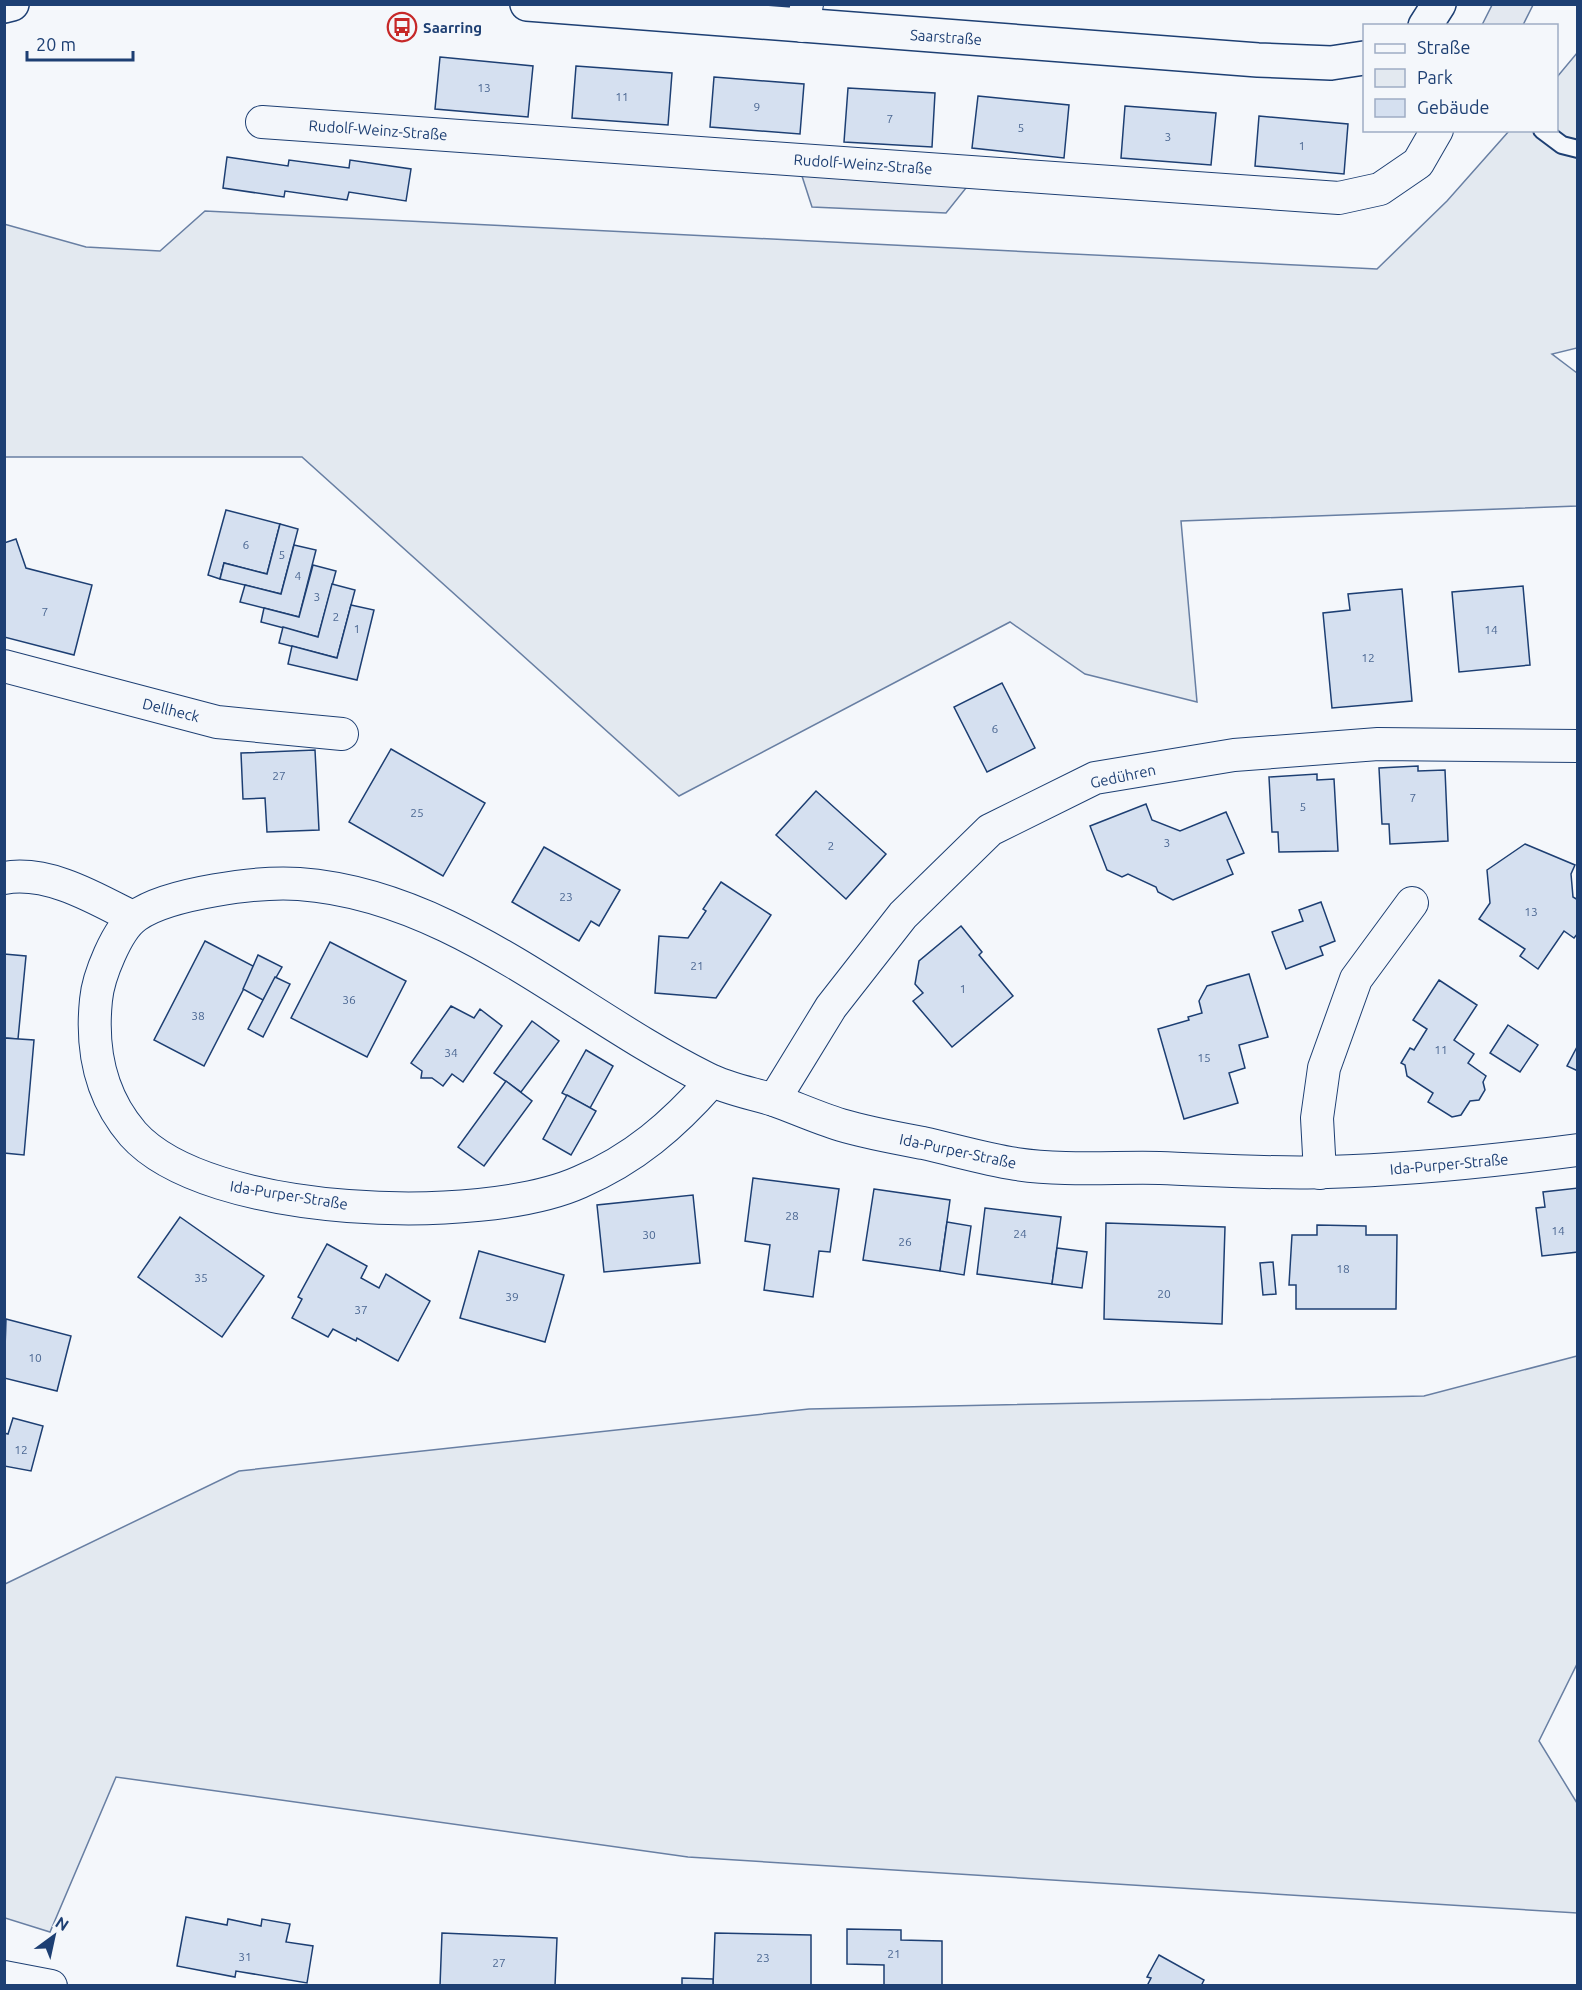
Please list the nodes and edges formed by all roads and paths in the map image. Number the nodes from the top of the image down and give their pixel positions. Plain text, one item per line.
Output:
1 (12, 4) edge
2 (527, 4) edge
3 (1439, 4) edge
4 (4, 6) edge
5 (804, 15) edge
6 (1426, 24) edge
7 (1363, 58) edge
8 (262, 122) dead end
9 (1436, 132) edge
10 (1545, 132) edge
11 (1578, 149) edge
12 (4, 666) edge
13 (342, 734) dead end
14 (1578, 746) edge
15 (4, 878) edge
16 (1412, 903) dead end
17 (132, 917) junction
18 (711, 1082) junction
19 (774, 1100) junction
20 (1578, 1150) edge
21 (1320, 1173) junction
22 (4, 1977) edge
23 (51, 1986) edge

1 - 4 street
2 - 5 street, Saarstraße
3 - 6 street
5 - 7 street, Saarstraße
8 - 9 street, Rudolf-Weinz-Straße
10 - 11 lane
12 - 13 street, Dellheck
14 - 19 street, Gedühren
15 - 17 street
16 - 21 street
17 - 18 street, Ida-Purper-Straße
17 - 18 street, Ida-Purper-Straße
18 - 19 street, Ida-Purper-Straße
19 - 21 street, Ida-Purper-Straße
20 - 21 street, Ida-Purper-Straße
22 - 23 street

